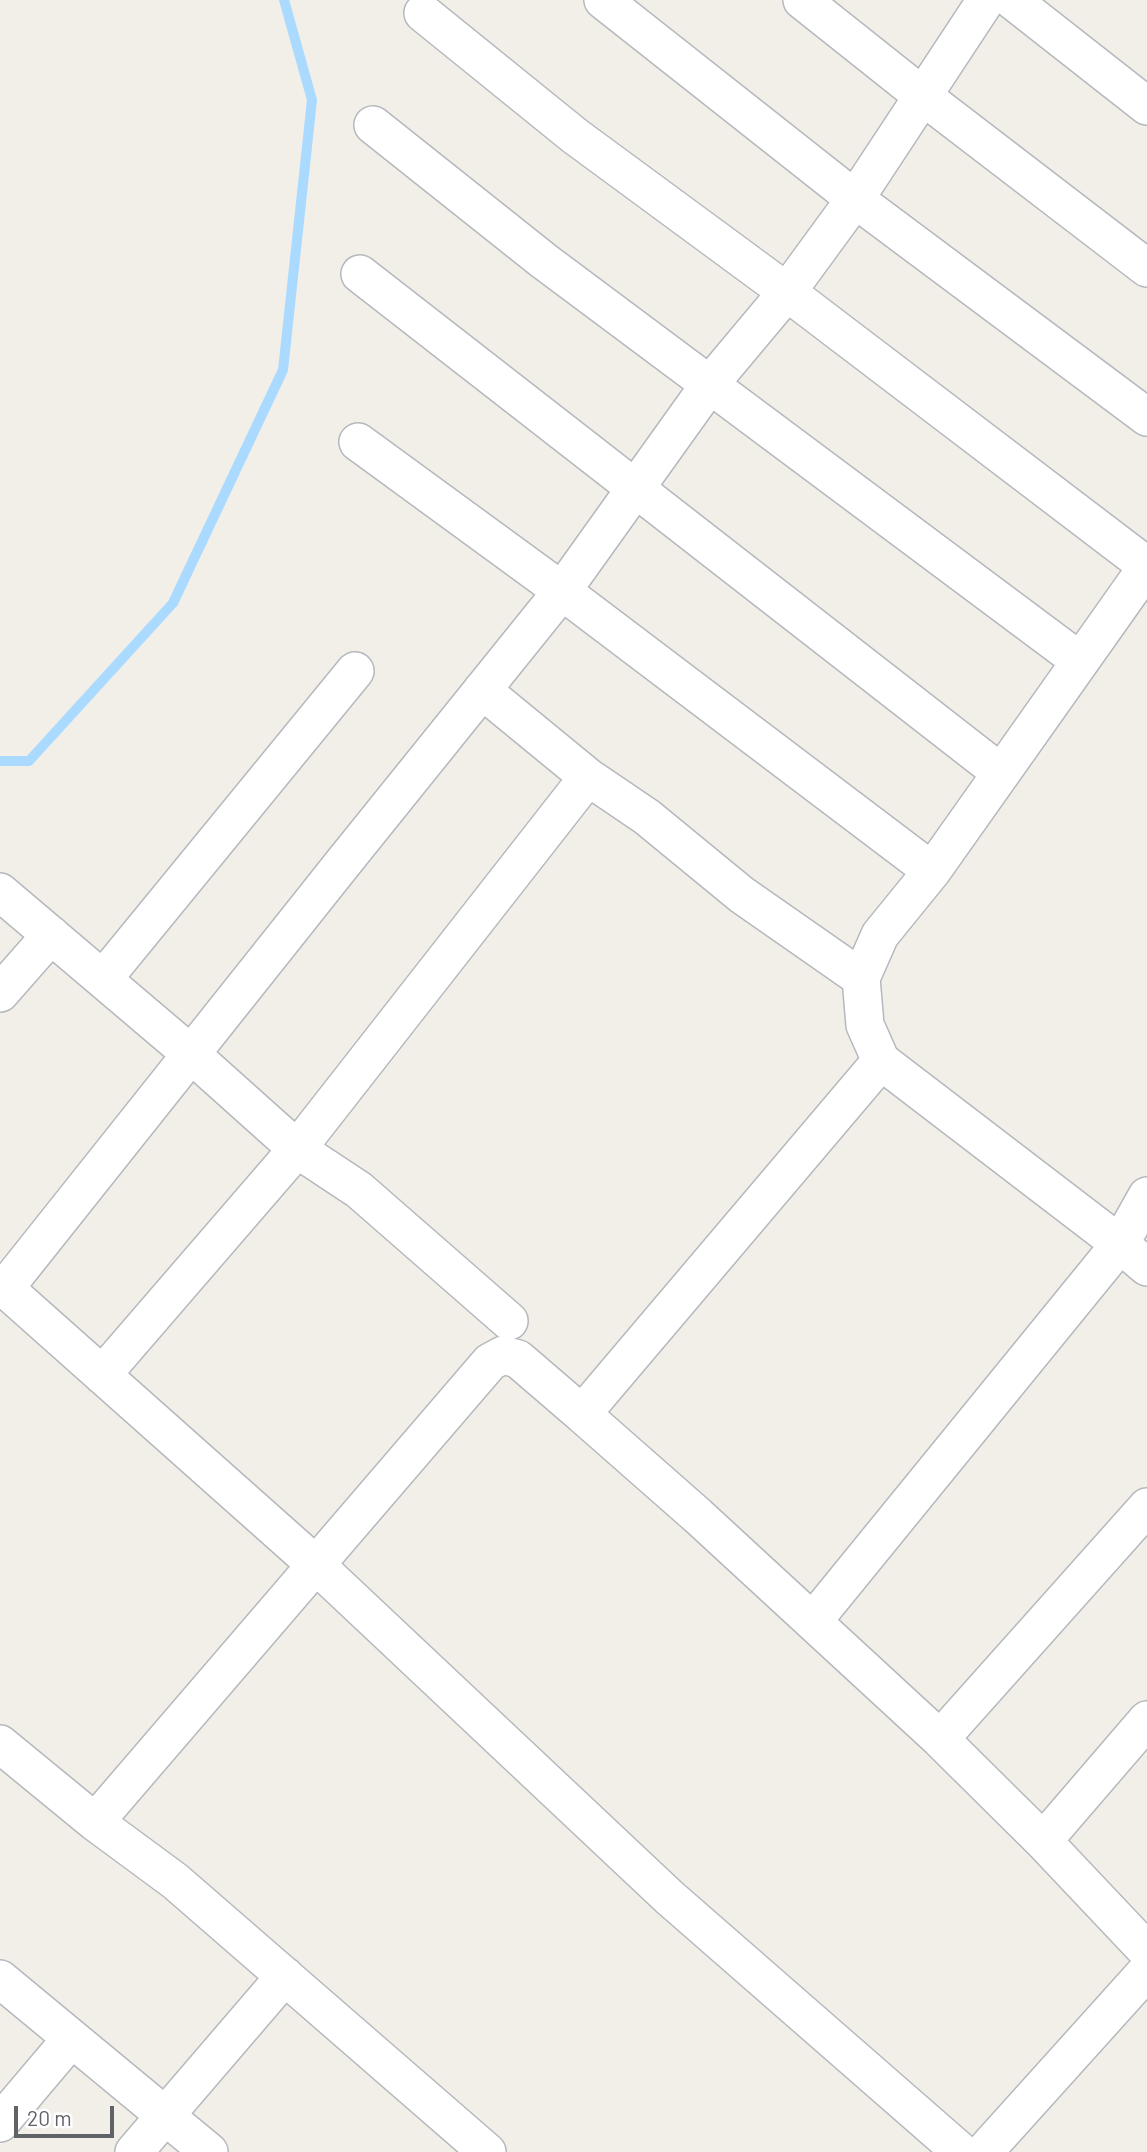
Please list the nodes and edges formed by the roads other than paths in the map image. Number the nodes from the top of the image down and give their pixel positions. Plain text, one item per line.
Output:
1 (603, 0) edge
2 (802, 0) edge
3 (986, 0) edge
4 (1012, 0) edge
5 (423, 13) dead end
6 (924, 97) junction
7 (1147, 106) edge
8 (373, 125) dead end
9 (855, 199) junction
10 (1147, 268) edge
11 (360, 274) dead end
12 (787, 292) junction
13 (710, 384) junction
14 (1147, 417) edge
15 (358, 442) dead end
16 (636, 489) junction
17 (1147, 567) edge
18 (562, 591) junction
19 (1080, 661) junction
20 (355, 671) dead end
21 (482, 690) junction
22 (1001, 774) junction
23 (588, 777) junction
24 (932, 872) junction
25 (0, 892) edge
26 (51, 935) junction
27 (862, 978) junction
28 (103, 979) junction
29 (0, 993) edge
30 (192, 1055) junction
31 (881, 1061) junction
32 (297, 1149) junction
33 (1147, 1196) edge
34 (1134, 1255) edge
35 (2, 1286) edge
36 (509, 1321) dead end
37 (102, 1375) junction
38 (582, 1414) junction
39 (1147, 1507) edge
40 (316, 1565) junction
41 (813, 1621) junction
42 (1142, 1736) edge
43 (940, 1739) junction
44 (0, 1744) edge
45 (95, 1822) junction
46 (1043, 1841) junction
47 (1147, 1951) edge
48 (1147, 1971) edge
49 (285, 1976) junction
50 (0, 1979) edge
51 (71, 2039) junction
52 (166, 2116) junction
53 (0, 2123) edge
54 (134, 2152) edge
55 (209, 2152) edge
56 (487, 2152) edge
57 (961, 2152) edge
58 (984, 2152) edge

1 - 9 street
2 - 6 street
3 - 6 street
4 - 7 street
5 - 12 street
6 - 9 street
6 - 10 street
8 - 13 street
9 - 12 street
9 - 14 street
11 - 16 street
12 - 13 street
12 - 17 street
13 - 16 street
13 - 19 street
15 - 18 street
16 - 18 street
16 - 22 street
17 - 19 street
18 - 21 street
18 - 24 street
19 - 22 street
20 - 28 street
21 - 23 street
21 - 30 street
22 - 24 street
23 - 27 street
23 - 32 street
24 - 27 street
25 - 26 street
26 - 28 street
26 - 29 street
27 - 31 street
28 - 30 street
30 - 32 street
30 - 35 street
31 - 34 street
31 - 38 street
32 - 36 street
32 - 37 street
33 - 34 street
34 - 41 street
35 - 37 street
37 - 40 street
38 - 40 street
38 - 41 street
39 - 43 street
40 - 45 street
40 - 57 street
41 - 43 street
42 - 46 street
43 - 46 street
44 - 45 street
45 - 49 street
46 - 47 street
48 - 58 street
49 - 52 street
49 - 56 street
50 - 51 street
51 - 52 street
51 - 53 street
52 - 54 street
52 - 55 street

